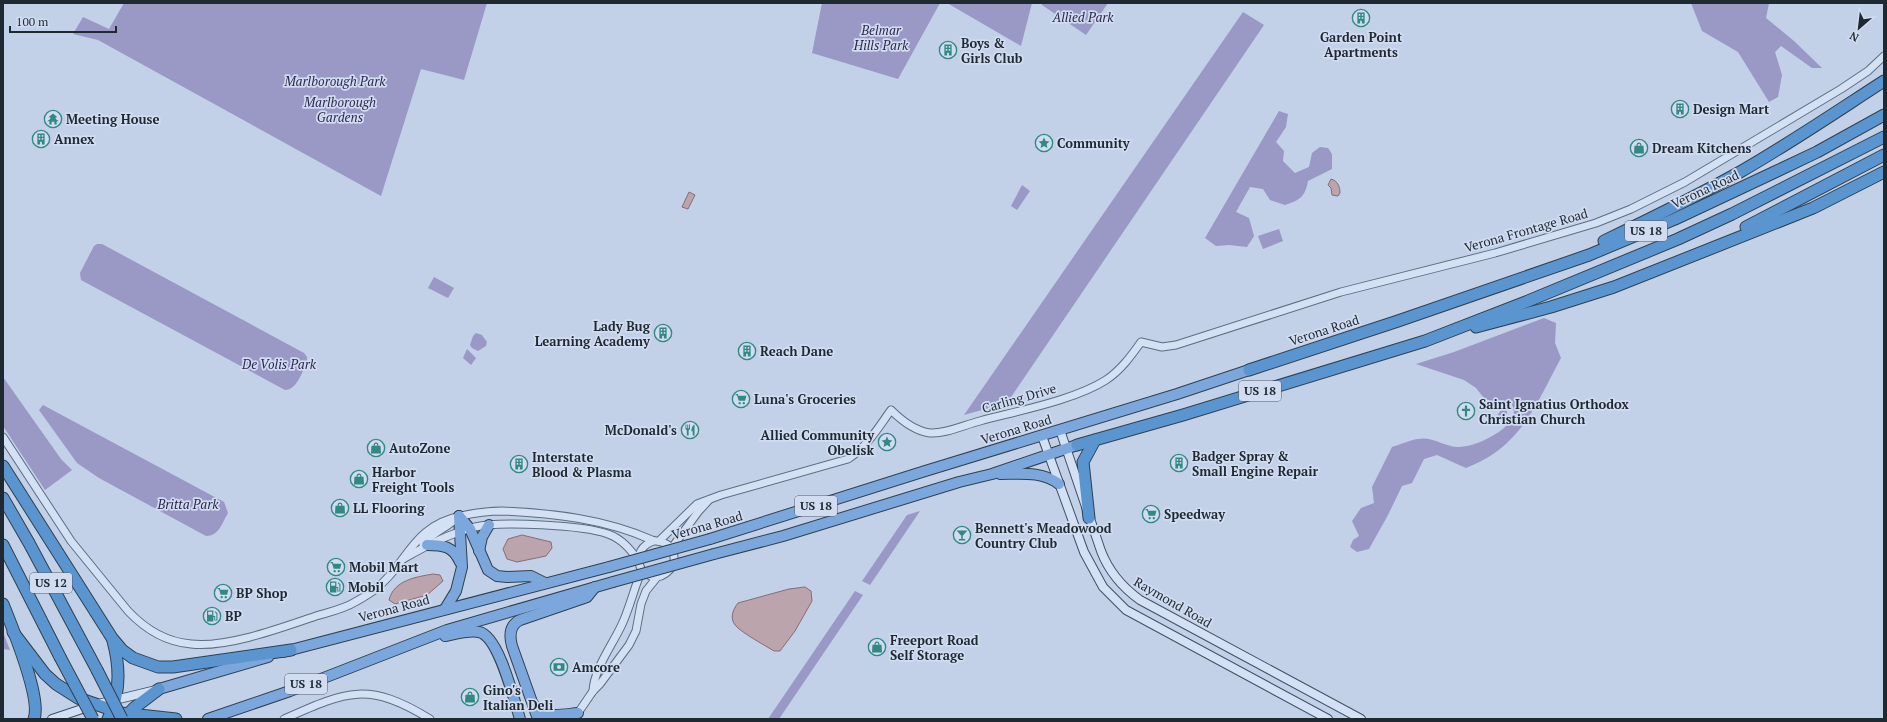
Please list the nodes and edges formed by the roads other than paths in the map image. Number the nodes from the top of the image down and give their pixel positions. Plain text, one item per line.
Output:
1 (1884, 56) edge
2 (1884, 81) edge
3 (1884, 115) edge
4 (1884, 137) edge
5 (1884, 155) edge
6 (1884, 172) edge
7 (1697, 253) junction
8 (1536, 272) junction
9 (1425, 341) junction
10 (1140, 342) joint
11 (1249, 370) joint
12 (1060, 430) junction
13 (1042, 436) junction
14 (3, 437) edge
15 (1095, 440) junction
16 (1072, 447) junction
17 (1049, 455) junction
18 (3, 466) edge
19 (992, 474) junction
20 (1059, 484) junction
21 (3, 498) edge
22 (711, 499) junction
23 (459, 516) junction
24 (1089, 518) junction
25 (489, 525) junction
26 (470, 528) junction
27 (459, 532) junction
28 (656, 541) junction
29 (3, 545) edge
30 (427, 545) junction
31 (671, 549) junction
32 (417, 550) junction
33 (479, 550) junction
34 (402, 560) junction
35 (638, 560) junction
36 (462, 567) junction
37 (642, 570) junction
38 (658, 576) junction
39 (545, 583) junction
40 (595, 587) junction
41 (3, 604) edge
42 (445, 609) junction
43 (13, 632) junction
44 (112, 638) junction
45 (422, 639) junction
46 (291, 650) junction
47 (159, 689) junction
48 (593, 691) junction
49 (530, 697) junction
50 (116, 699) junction
51 (94, 705) junction
52 (110, 715) edge
53 (575, 716) edge
54 (124, 718) edge
55 (34, 719) edge
56 (52, 719) edge
57 (93, 719) edge
58 (176, 719) edge
59 (208, 719) edge
60 (284, 719) edge
61 (430, 719) edge
62 (520, 719) edge
63 (538, 719) edge
64 (1328, 719) edge
65 (1361, 719) edge

1 - 10 street, Verona Frontage Road
2 - 8 highway
3 - 8 highway, Verona Road / US 18
4 - 9 highway, US 18
5 - 7 highway
6 - 7 highway
7 - 9 highway
8 - 11 highway, Verona Road / US 18
9 - 15 highway, US 18
10 - 22 street, Carling Drive
11 - 12 highway, Verona Road / US 18
12 - 13 highway, Verona Road / US 18
12 - 16 main road, Raymond Road
13 - 17 main road, Raymond Road
13 - 39 highway, Verona Road / US 18, bridge
14 - 34 street
15 - 16 highway, US 18
15 - 24 highway
16 - 17 highway, US 18
16 - 24 main road, Raymond Road
17 - 19 highway, US 18
17 - 20 main road, Raymond Road
18 - 44 highway, US 18
19 - 20 highway
19 - 40 highway, US 18, bridge
20 - 64 main road, Raymond Road
21 - 54 highway, US 12, bridge
22 - 28 street
22 - 31 street
23 - 26 highway
23 - 27 highway
23 - 28 street
23 - 32 street
23 - 34 street
24 - 65 main road, Raymond Road
25 - 26 street
25 - 33 highway
25 - 35 street
26 - 27 street
26 - 33 highway
27 - 30 street
27 - 36 highway
28 - 31 street
28 - 35 street
29 - 57 highway, US 12, bridge
30 - 32 street
30 - 36 highway
31 - 38 street
32 - 34 street
33 - 39 highway
35 - 37 street
36 - 42 highway
37 - 38 street
37 - 48 street
38 - 48 street
39 - 42 highway, Verona Road / US 18
40 - 45 highway, US 18
40 - 49 highway
41 - 43 highway
42 - 46 highway, Verona Road / US 18
43 - 51 highway
43 - 55 highway
44 - 46 highway, US 18
44 - 50 highway
45 - 59 highway, US 18
45 - 62 highway
46 - 47 highway, Verona Road
47 - 50 main road, Verona Road
47 - 54 highway
48 - 53 street
49 - 53 highway
49 - 63 highway
50 - 51 main road, Verona Road
50 - 52 highway
51 - 52 highway
51 - 56 main road, Verona Road
52 - 54 highway
54 - 58 highway
60 - 61 street

